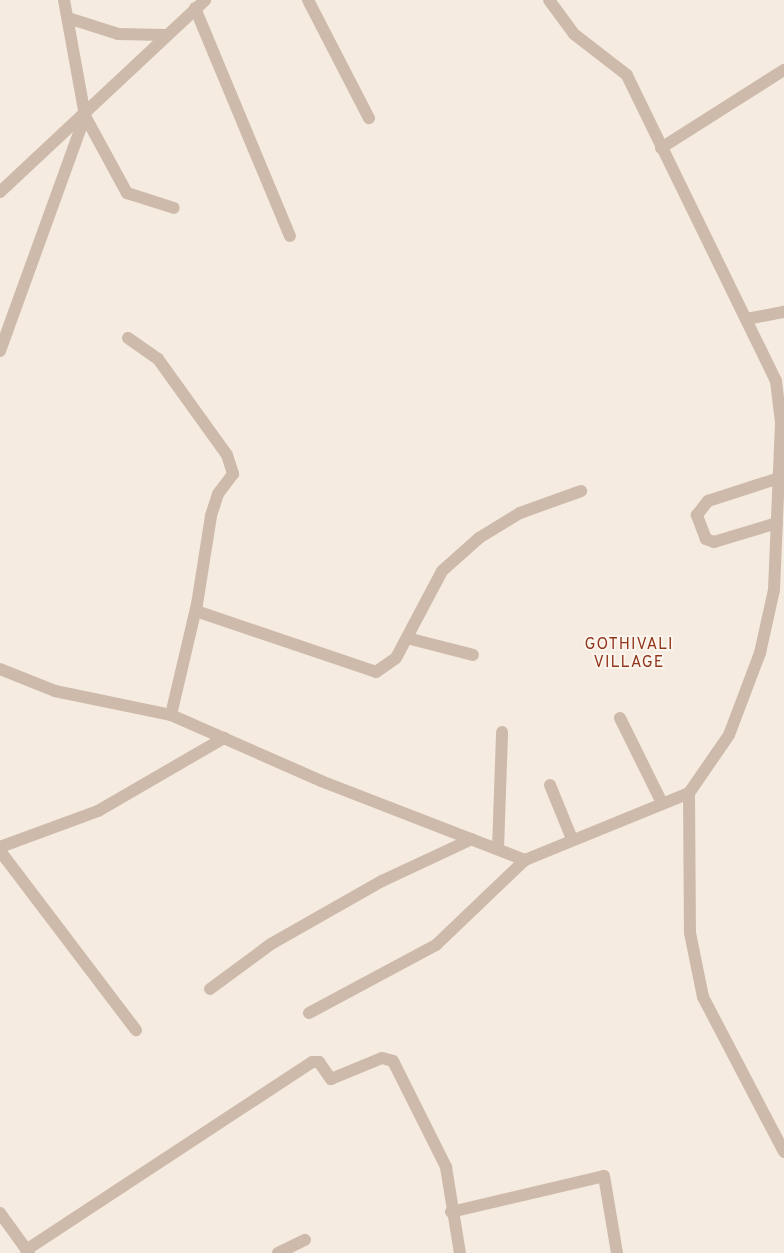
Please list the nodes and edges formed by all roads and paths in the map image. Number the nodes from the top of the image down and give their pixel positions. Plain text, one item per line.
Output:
1 (64, 0) edge
2 (308, 0) edge
3 (549, 0) edge
4 (200, 4) edge
5 (68, 18) junction
6 (165, 35) junction
7 (784, 70) edge
8 (84, 116) junction
9 (368, 118) dead end
10 (660, 148) junction
11 (0, 192) edge
12 (174, 208) dead end
13 (290, 236) dead end
14 (784, 312) edge
15 (747, 319) junction
16 (128, 338) dead end
17 (0, 351) edge
18 (783, 421) edge
19 (779, 478) junction
20 (581, 491) dead end
21 (777, 523) junction
22 (196, 611) junction
23 (406, 638) junction
24 (473, 655) dead end
25 (0, 668) edge
26 (171, 715) junction
27 (620, 718) dead end
28 (502, 732) dead end
29 (224, 738) junction
30 (550, 785) dead end
31 (688, 793) junction
32 (662, 803) junction
33 (472, 839) junction
34 (572, 839) junction
35 (0, 847) edge
36 (498, 849) junction
37 (0, 851) edge
38 (525, 860) junction
39 (210, 989) dead end
40 (309, 1013) dead end
41 (136, 1030) dead end
42 (784, 1152) edge
43 (0, 1212) edge
44 (452, 1212) junction
45 (305, 1240) dead end
46 (28, 1252) edge
47 (278, 1253) edge
48 (460, 1253) edge
49 (617, 1253) edge

1 - 5 street
2 - 9 street
3 - 10 street
4 - 6 street
4 - 13 street
5 - 6 street
5 - 8 street
6 - 8 street
7 - 10 street
8 - 11 street
8 - 12 street
8 - 17 street
10 - 15 street
14 - 15 street
15 - 18 street
16 - 22 street
18 - 19 street
19 - 21 street
19 - 21 street
20 - 23 street
21 - 31 street
22 - 23 street
22 - 26 street
23 - 24 street
25 - 26 street
26 - 29 street
27 - 32 street
28 - 36 street
29 - 33 street
29 - 35 street
30 - 34 street
31 - 32 street
31 - 42 street
32 - 34 street
33 - 36 street
33 - 39 street
34 - 38 street
36 - 38 street
37 - 41 street
38 - 40 street
43 - 46 street
44 - 46 street
44 - 48 street
44 - 49 street
45 - 47 street

